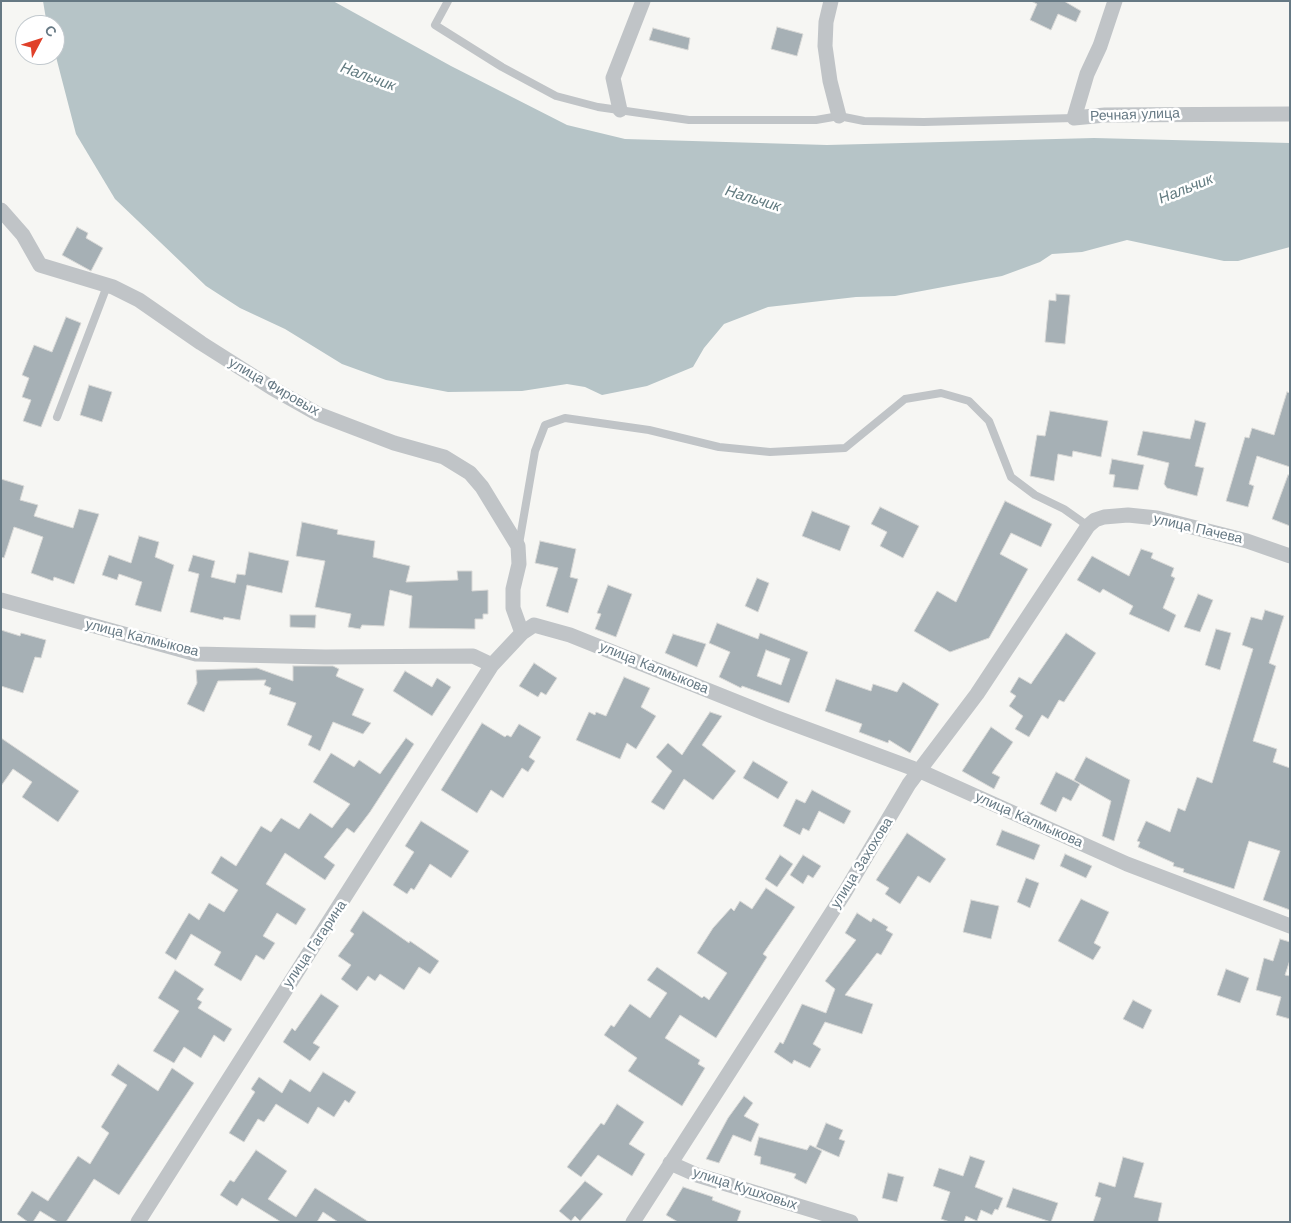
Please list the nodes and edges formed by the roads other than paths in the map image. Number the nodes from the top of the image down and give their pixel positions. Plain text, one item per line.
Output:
1 (448, 1) edge
2 (643, 1) edge
3 (831, 1) edge
4 (1115, 1) edge
5 (620, 110) junction
6 (1290, 114) edge
7 (839, 116) junction
8 (1074, 118) junction
9 (1, 210) edge
10 (106, 286) junction
11 (57, 418) dead end
12 (1104, 517) joint
13 (1088, 526) junction
14 (518, 546) junction
15 (1290, 556) edge
16 (1, 600) edge
17 (522, 633) junction
18 (492, 665) junction
19 (920, 772) junction
20 (1290, 926) edge
21 (670, 1162) junction
22 (138, 1222) edge
23 (633, 1222) edge
24 (851, 1222) edge

1 - 5 lane
2 - 5 street
3 - 7 street
4 - 8 street, Речная улица
5 - 7 lane
6 - 8 street, Речная улица
7 - 8 lane
9 - 10 street, улица Фировых
10 - 11 lane
10 - 14 street, улица Фировых
12 - 13 street, улица Захохова
12 - 15 street, улица Пачева
13 - 14 lane
13 - 19 street, улица Захохова
14 - 17 street
16 - 18 street, улица Калмыкова
17 - 18 street
17 - 19 street, улица Калмыкова
18 - 22 street, улица Гагарина
19 - 20 street, улица Калмыкова
19 - 21 street, улица Захохова
21 - 23 street, улица Захохова
21 - 24 street, улица Кушховых

